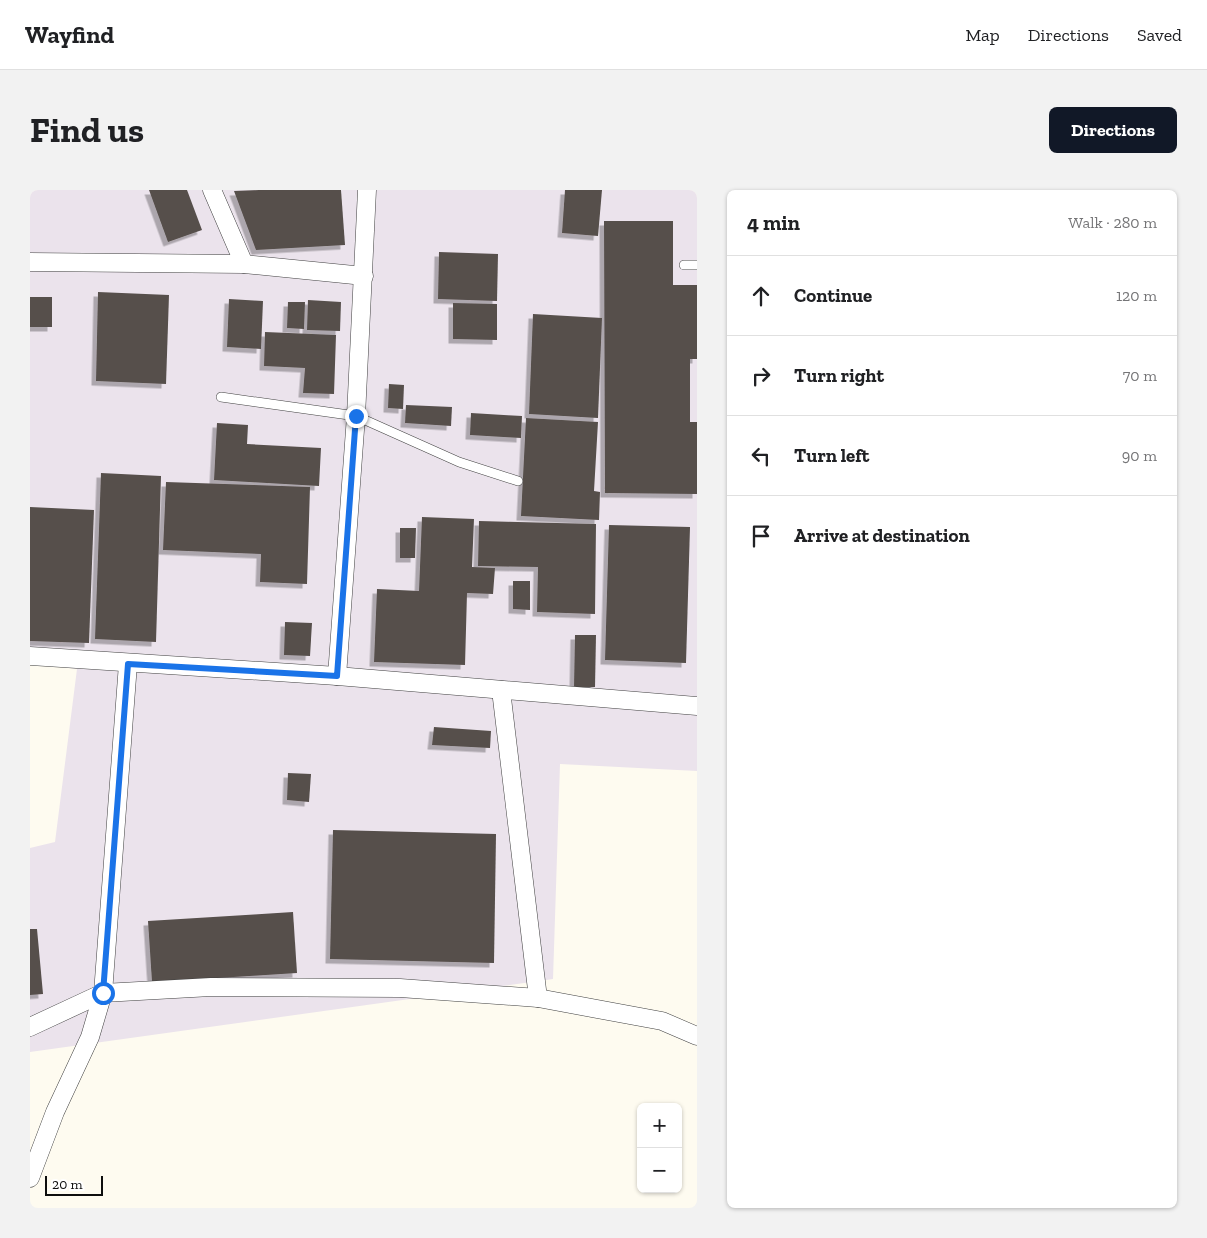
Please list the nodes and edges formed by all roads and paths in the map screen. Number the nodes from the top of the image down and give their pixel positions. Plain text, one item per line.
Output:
1 (212, 190) edge
2 (367, 190) edge
3 (30, 262) edge
4 (244, 264) junction
5 (684, 265) dead end
6 (697, 265) edge
7 (364, 276) junction
8 (221, 397) dead end
9 (356, 416) junction
10 (518, 481) dead end
11 (30, 656) edge
12 (128, 664) junction
13 (337, 676) junction
14 (501, 690) junction
15 (697, 706) edge
16 (103, 993) junction
17 (538, 998) junction
18 (30, 1027) edge
19 (697, 1036) edge
20 (30, 1178) edge

1 - 4 street
2 - 7 street
3 - 4 street
4 - 7 street
5 - 6 lane
7 - 9 street
8 - 9 lane
9 - 10 lane
9 - 13 street
11 - 12 street
12 - 13 street
12 - 16 street
13 - 14 street
14 - 15 street
14 - 17 street
16 - 17 street
16 - 18 street
16 - 20 street
17 - 19 street

